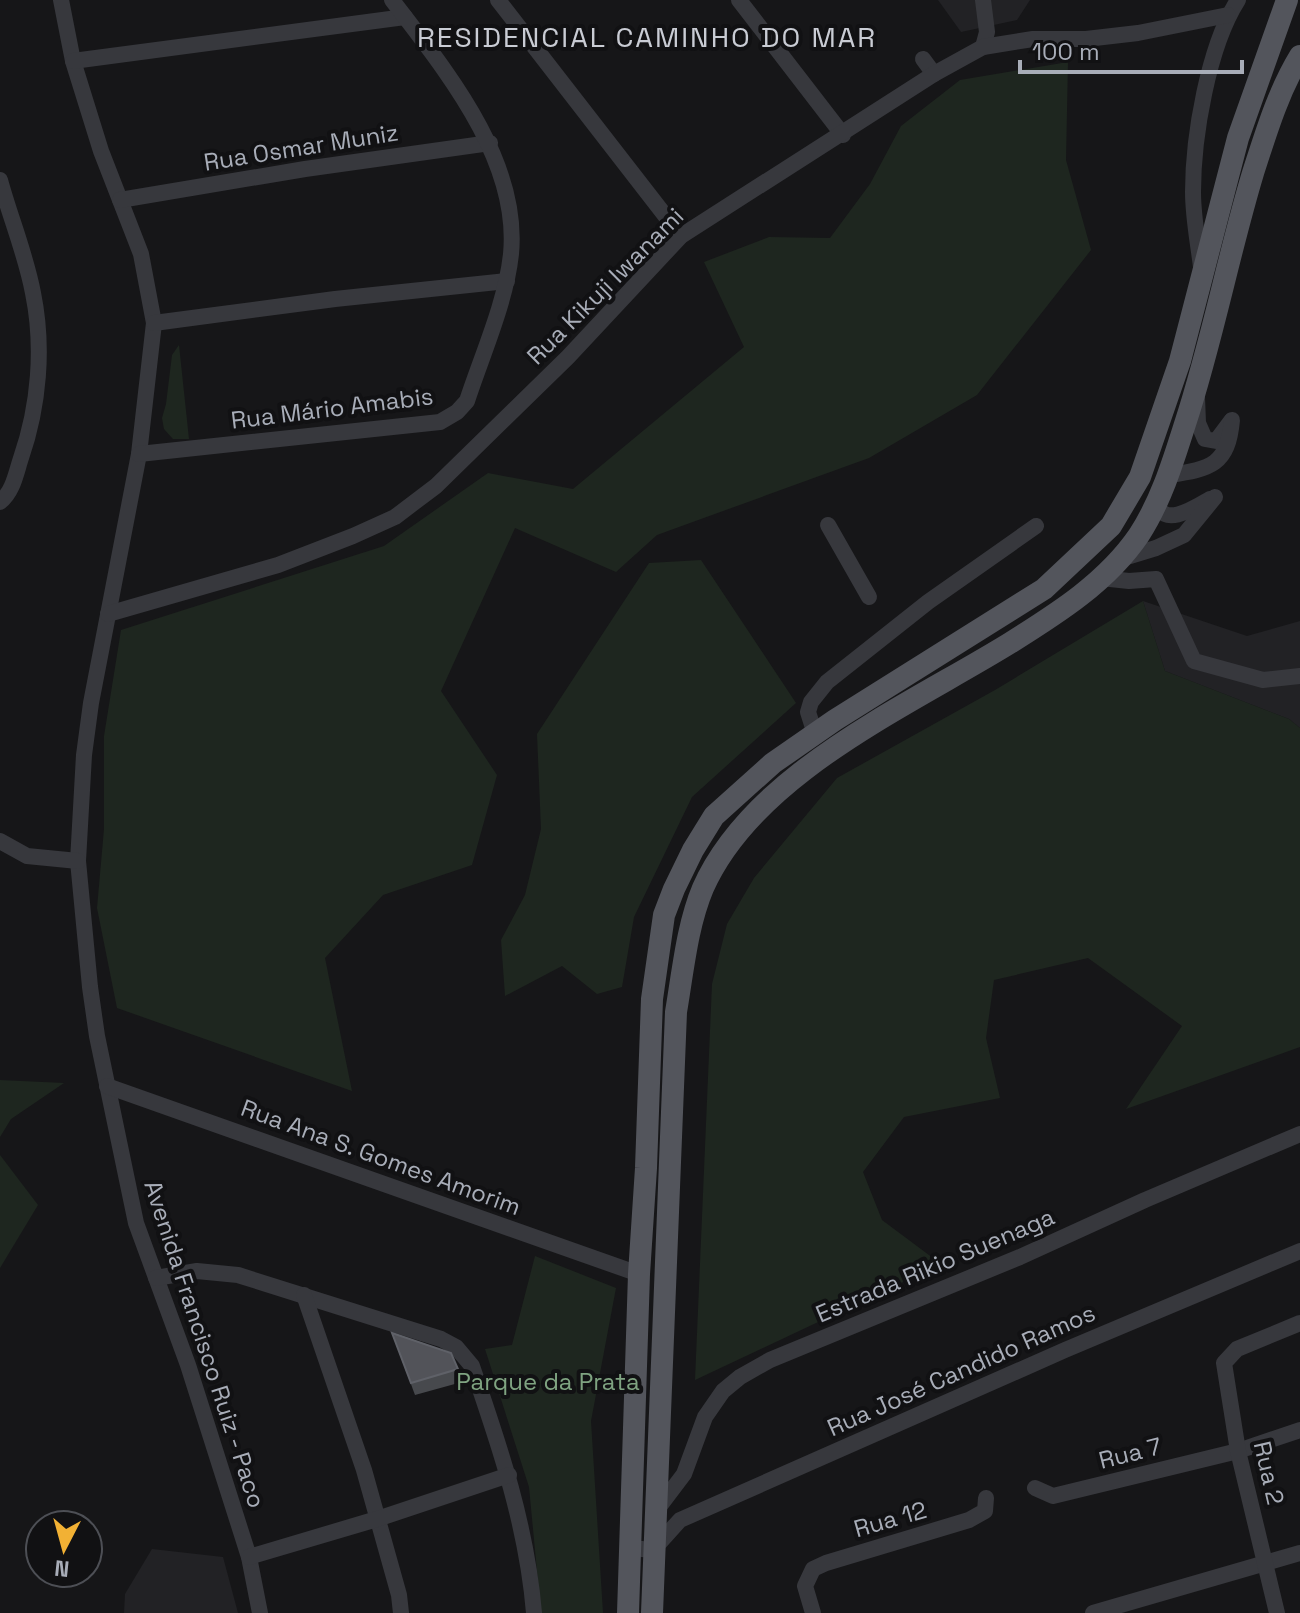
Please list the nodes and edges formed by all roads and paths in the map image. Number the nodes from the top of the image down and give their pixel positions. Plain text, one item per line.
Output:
1 (61, 0) edge
2 (392, 0) edge
3 (498, 0) edge
4 (739, 0) edge
5 (983, 0) edge
6 (1238, 0) edge
7 (1287, 0) edge
8 (1228, 15) junction
9 (405, 17) junction
10 (983, 47) junction
11 (1300, 56) edge
12 (923, 59) dead end
13 (73, 61) junction
14 (934, 74) junction
15 (843, 135) junction
16 (490, 143) junction
17 (0, 180) edge
18 (120, 200) junction
19 (681, 236) junction
20 (1202, 271) junction
21 (507, 281) junction
22 (154, 323) junction
23 (1196, 390) junction
24 (139, 454) junction
25 (1169, 475) junction
26 (0, 502) edge
27 (1157, 503) junction
28 (828, 525) dead end
29 (1036, 526) dead end
30 (1119, 559) junction
31 (1101, 578) junction
32 (869, 597) dead end
33 (108, 614) junction
34 (1300, 676) edge
35 (815, 734) junction
36 (0, 841) edge
37 (78, 861) junction
38 (107, 1086) junction
39 (1300, 1134) edge
40 (1300, 1251) edge
41 (639, 1274) junction
42 (156, 1278) junction
43 (304, 1295) junction
44 (1300, 1323) edge
45 (1300, 1430) edge
46 (1238, 1451) junction
47 (509, 1475) junction
48 (1035, 1488) dead end
49 (986, 1498) dead end
50 (655, 1513) junction
51 (377, 1519) junction
52 (630, 1548) junction
53 (653, 1550) junction
54 (1300, 1553) edge
55 (249, 1557) junction
56 (1266, 1562) junction
57 (260, 1613) edge
58 (401, 1613) edge
59 (534, 1613) edge
60 (628, 1613) edge
61 (652, 1613) edge
62 (813, 1613) edge
63 (1093, 1613) edge
64 (1277, 1613) edge

1 - 13 street, Avenida Francisco Ruiz - Paco
2 - 9 street, Rua Mário Amabis
3 - 19 street
4 - 15 street
5 - 10 street
6 - 8 street
7 - 20 main road
8 - 10 street, Rua Kikuji Iwanami
8 - 20 street
9 - 13 street
9 - 16 street, Rua Mário Amabis
10 - 14 street, Rua Kikuji Iwanami
11 - 23 main road
12 - 14 street
13 - 18 street, Avenida Francisco Ruiz - Paco
14 - 15 street, Rua Kikuji Iwanami
15 - 19 street, Rua Kikuji Iwanami
16 - 18 street, Rua Osmar Muniz
16 - 21 street, Rua Mário Amabis
17 - 26 street
18 - 22 street, Avenida Francisco Ruiz - Paco
19 - 33 street, Rua Kikuji Iwanami
20 - 35 main road
21 - 22 street
21 - 24 street, Rua Mário Amabis
22 - 24 street, Avenida Francisco Ruiz - Paco
23 - 25 main road
23 - 25 street
24 - 33 street, Avenida Francisco Ruiz - Paco
25 - 27 main road
27 - 30 main road
27 - 30 street
28 - 32 street
29 - 35 street
30 - 31 main road
31 - 34 street
31 - 50 main road
33 - 37 street, Avenida Francisco Ruiz - Paco
35 - 41 main road
36 - 37 street
37 - 38 street, Avenida Francisco Ruiz - Paco
38 - 41 street, Rua Ana S. Gomes Amorim
38 - 42 street, Avenida Francisco Ruiz - Paco
39 - 50 street, Estrada Rikio Suenaga
40 - 53 street, Rua José Candido Ramos
41 - 52 main road
42 - 43 street
42 - 55 street, Avenida Francisco Ruiz - Paco
43 - 47 street
43 - 51 street
44 - 46 street, Rua 2
45 - 46 street, Rua 7
46 - 48 street, Rua 7
46 - 56 street, Rua 2
47 - 51 street
47 - 59 street
49 - 62 street, Rua 12
50 - 53 main road
51 - 55 street
51 - 58 street
52 - 53 street
52 - 60 main road
53 - 61 main road
54 - 56 street
55 - 57 street, Avenida Francisco Ruiz - Paco
56 - 63 street
56 - 64 street, Rua 2

